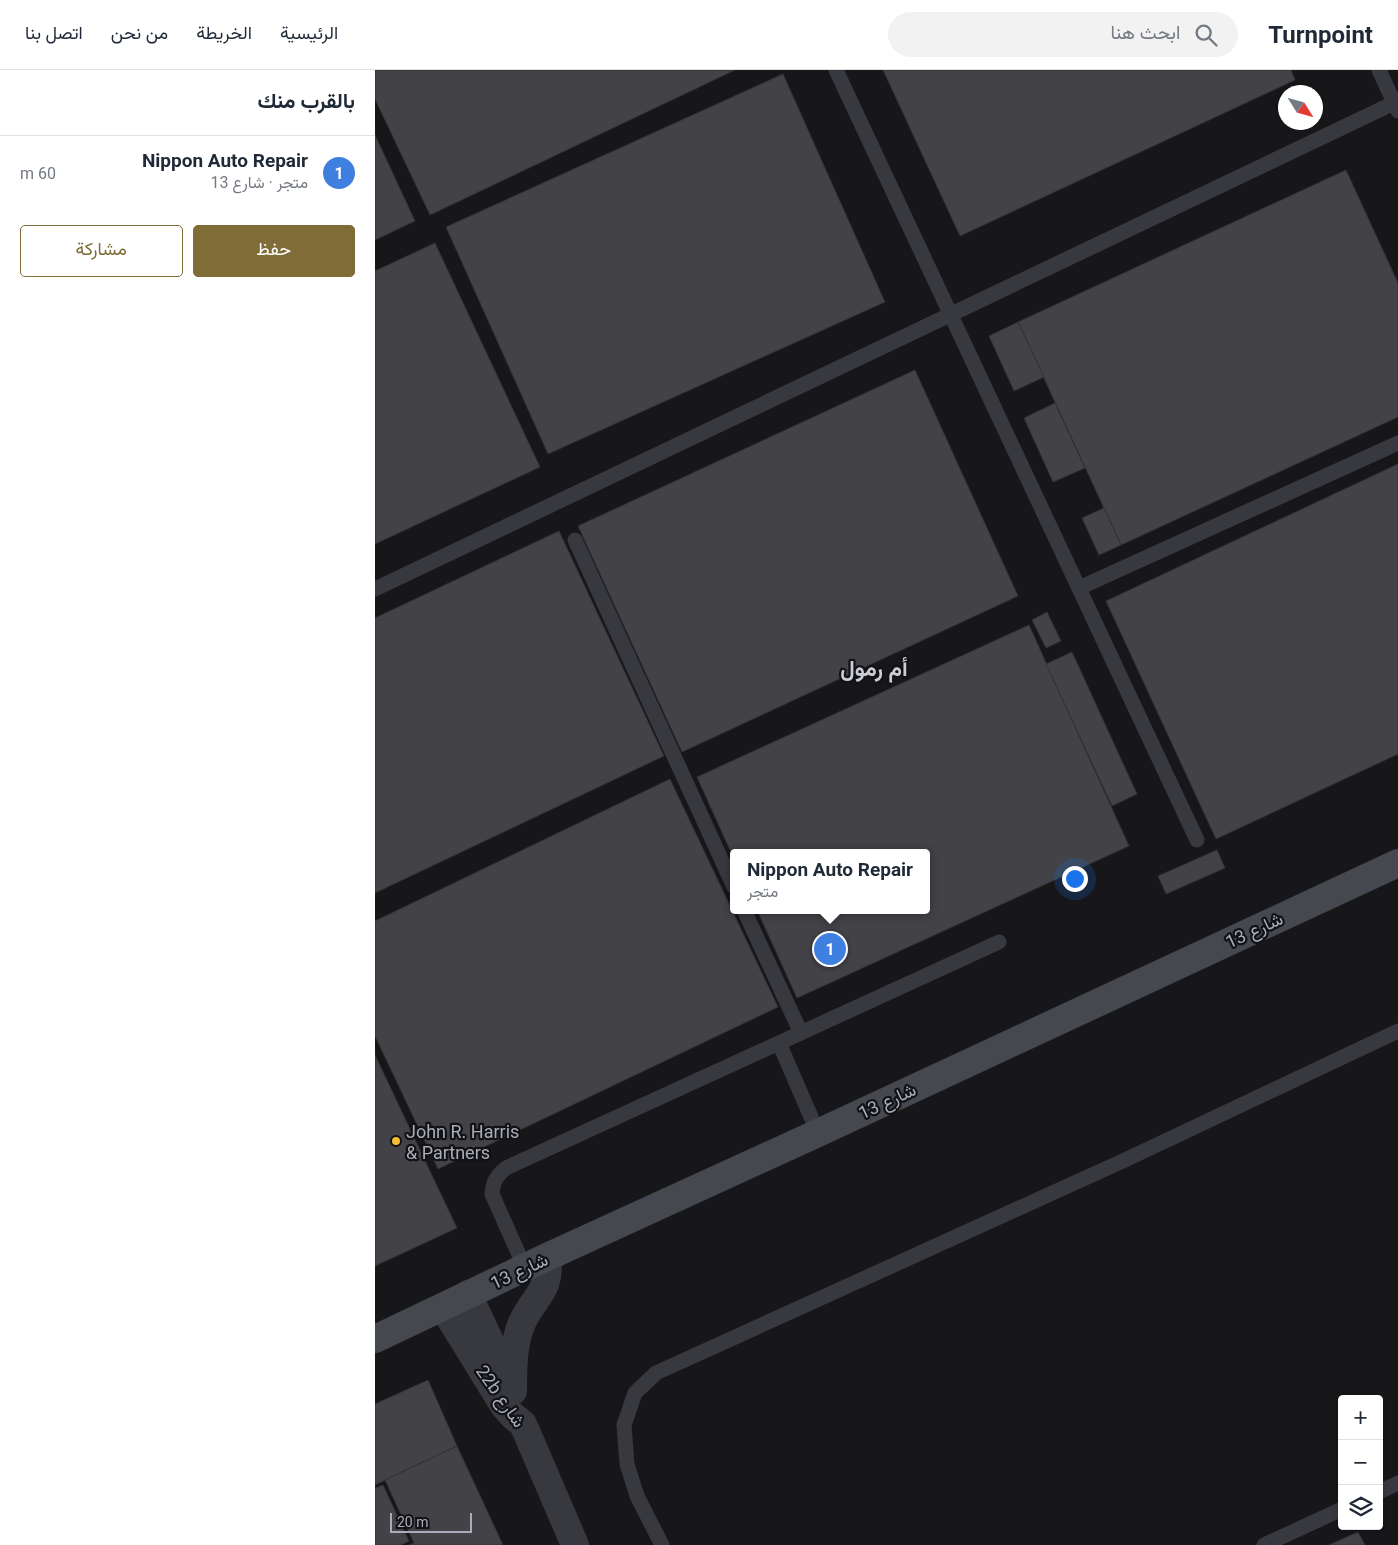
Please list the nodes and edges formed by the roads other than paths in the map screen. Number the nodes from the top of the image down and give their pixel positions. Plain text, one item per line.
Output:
1 (836, 70) edge
2 (1379, 70) edge
3 (1396, 107) edge
4 (950, 315) junction
5 (1398, 443) edge
6 (575, 540) dead end
7 (1079, 588) junction
8 (375, 589) edge
9 (1197, 840) dead end
10 (1398, 863) edge
11 (730, 878) edge
12 (746, 914) edge
13 (999, 942) dead end
14 (1398, 1031) edge
15 (801, 1033) junction
16 (779, 1043) junction
17 (818, 1133) junction
18 (536, 1263) junction
19 (468, 1294) junction
20 (443, 1307) junction
21 (375, 1339) edge
22 (513, 1391) junction
23 (523, 1424) junction
24 (1398, 1483) edge
25 (1383, 1490) edge
26 (1338, 1511) edge
27 (575, 1545) edge
28 (662, 1545) edge
29 (1264, 1545) edge

1 - 4 lane
2 - 3 lane
3 - 4 lane
4 - 7 lane
4 - 8 lane
5 - 7 lane
6 - 11 lane
7 - 9 lane
10 - 17 street, شارع 13
12 - 15 lane
13 - 15 lane
14 - 28 lane
15 - 16 lane
16 - 17 lane
16 - 18 lane
17 - 18 street, شارع 13
18 - 19 street, شارع 13
18 - 22 street
19 - 20 street, شارع 13
19 - 22 street
20 - 21 street, شارع 13
20 - 23 street, 22b شارع
22 - 23 street
23 - 27 street, 22b شارع
24 - 25 lane
26 - 29 lane

